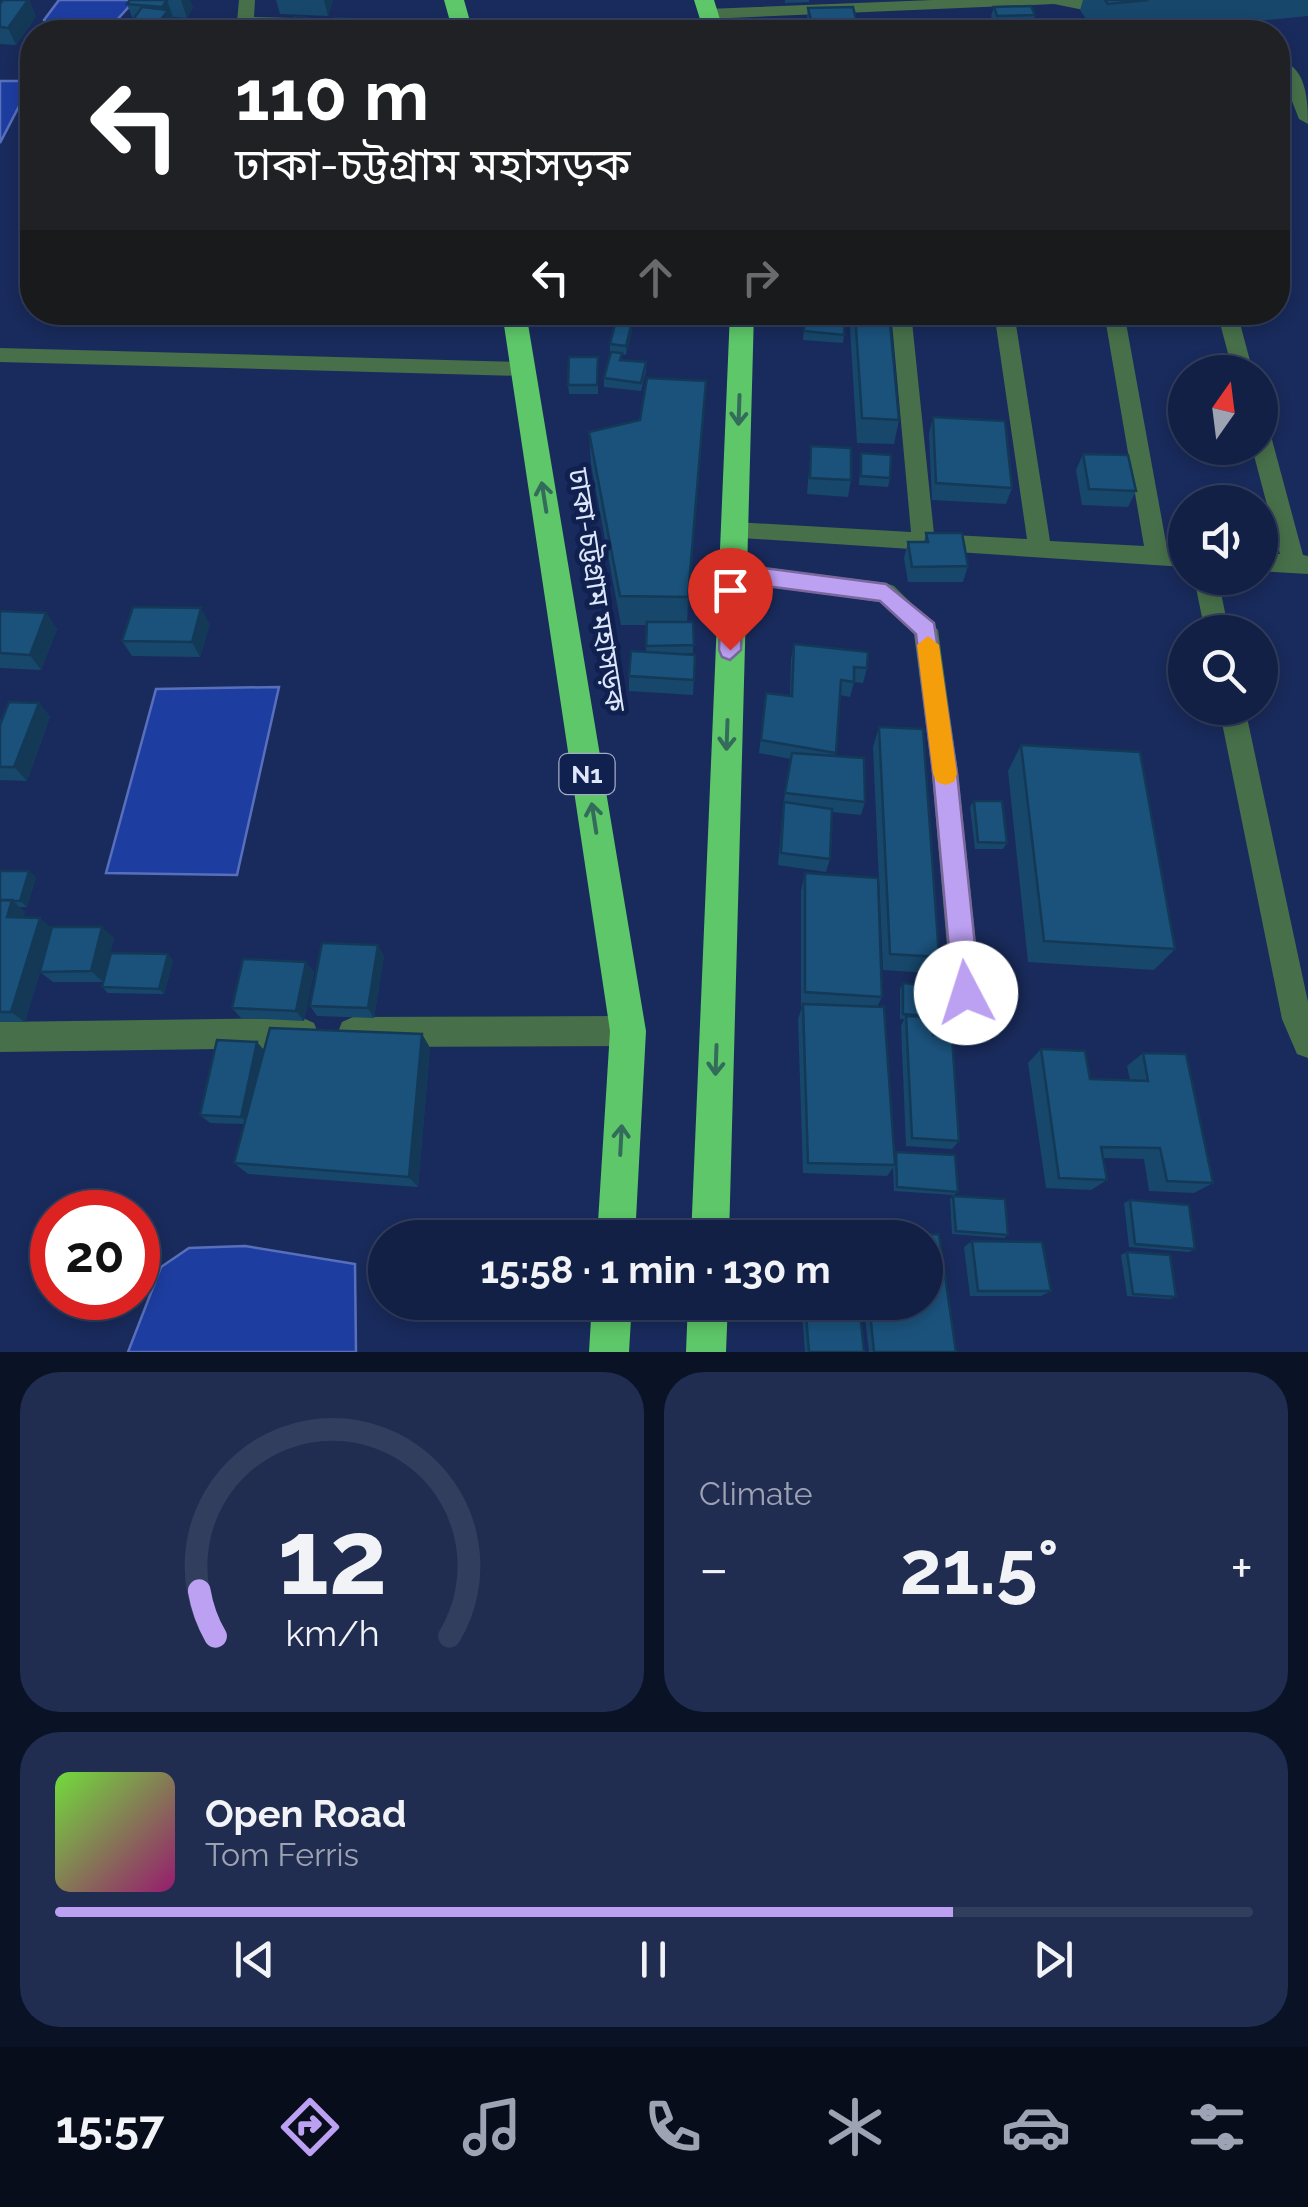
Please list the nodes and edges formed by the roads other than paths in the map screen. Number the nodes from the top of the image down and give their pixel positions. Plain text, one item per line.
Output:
1 (1054, 0) edge
2 (1147, 0) edge
3 (709, 15) edge
4 (1290, 83) edge
5 (1308, 118) edge
6 (516, 325) edge
7 (742, 325) edge
8 (902, 325) edge
9 (1006, 325) edge
10 (1116, 325) edge
11 (1230, 325) edge
12 (0, 355) edge
13 (1238, 355) edge
14 (524, 369) junction
15 (1269, 465) edge
16 (734, 531) junction
17 (924, 542) junction
18 (1040, 549) junction
19 (1157, 556) junction
20 (1168, 557) edge
21 (1301, 564) edge
22 (733, 573) junction
23 (1236, 725) edge
24 (966, 993) dead end
25 (628, 1031) junction
26 (0, 1037) edge
27 (1308, 1043) edge
28 (617, 1220) edge
29 (711, 1220) edge
30 (611, 1320) edge
31 (707, 1320) edge
32 (610, 1352) edge
33 (706, 1352) edge

1 - 2 street
1 - 3 street
4 - 5 street
6 - 14 highway, ঢাকা-চট্টগ্রাম মহাসড়ক / N1
7 -> 16 highway
8 - 17 street
9 - 18 street
10 - 19 street
11 - 13 street
12 - 14 street
25 -> 14 highway, ঢাকা-চট্টগ্রাম মহাসড়ক / N1
15 - 21 street
16 - 17 street
16 - 22 highway
17 - 18 street
18 - 19 street
19 - 20 street
22 - 24 street
22 -> 29 highway
23 - 27 street
25 - 26 street
28 -> 25 highway, ঢাকা-চট্টগ্রাম মহাসড়ক / N1
30 - 32 highway
31 - 33 highway

